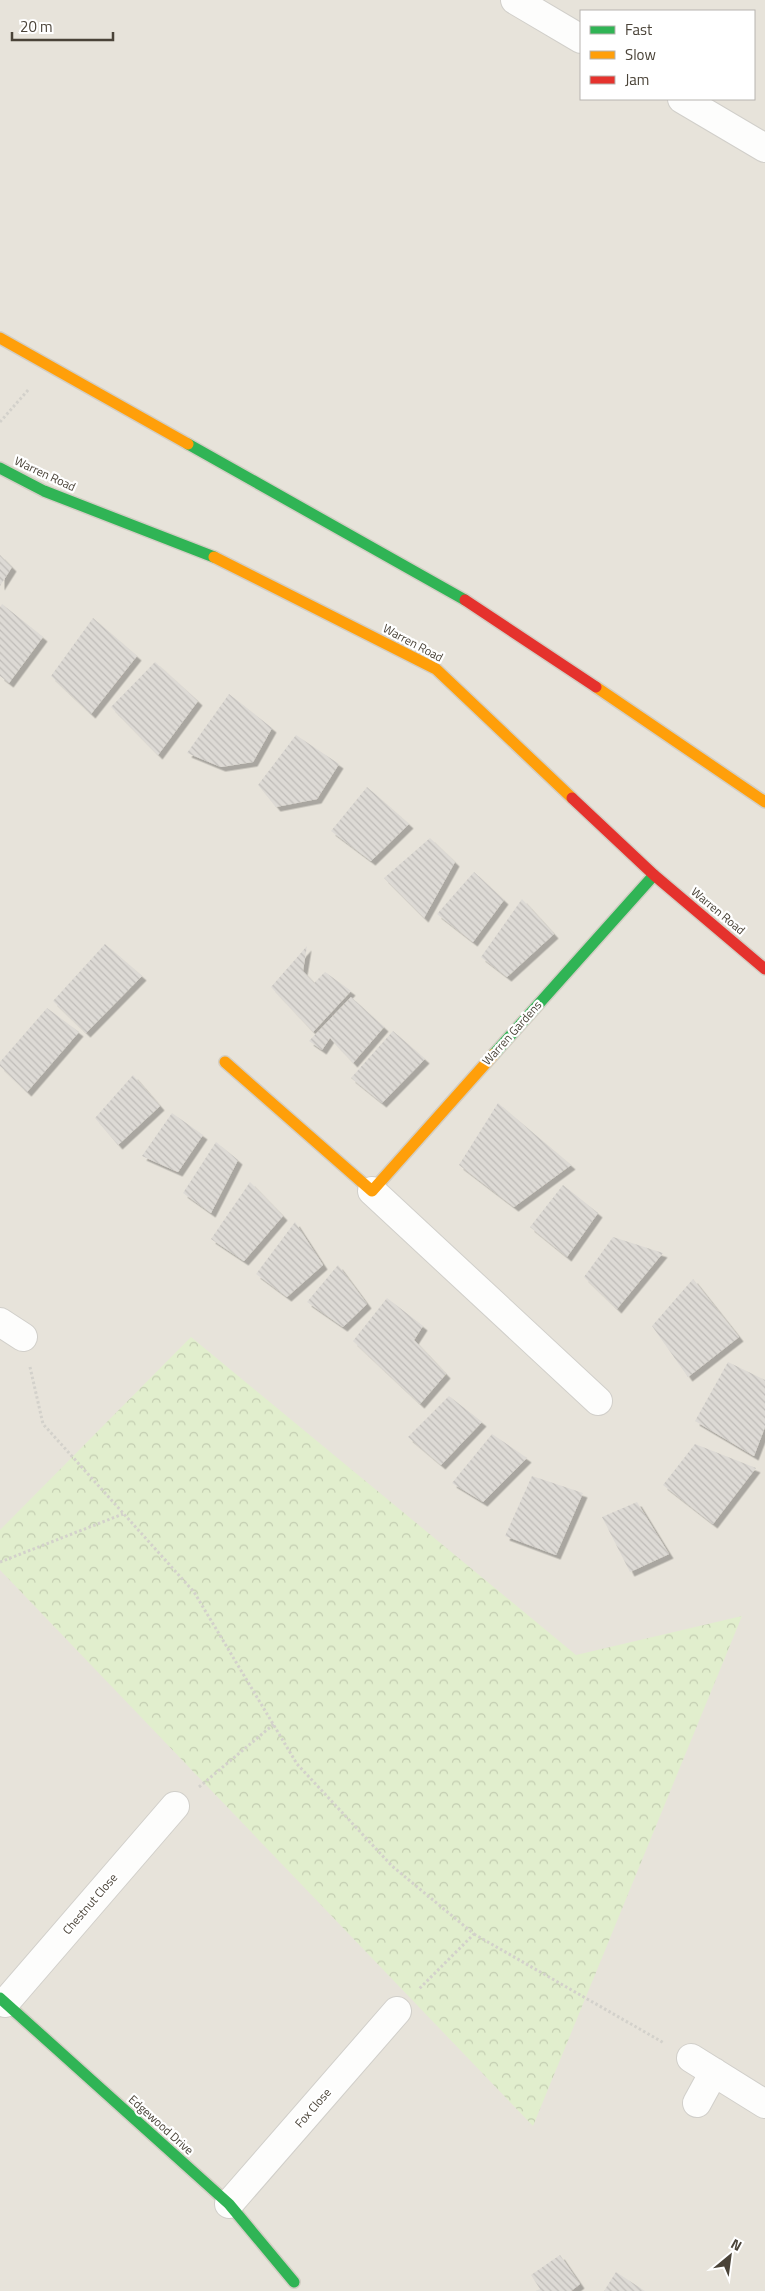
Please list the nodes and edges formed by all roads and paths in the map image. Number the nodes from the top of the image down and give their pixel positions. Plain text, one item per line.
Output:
1 (515, 0) edge
2 (580, 38) edge
3 (684, 100) edge
4 (765, 148) edge
5 (0, 338) edge
6 (49, 365) junction
7 (0, 422) edge
8 (0, 468) edge
9 (765, 802) edge
10 (654, 874) junction
11 (765, 969) edge
12 (225, 1062) dead end
13 (372, 1191) junction
14 (0, 1322) edge
15 (23, 1337) joint
16 (598, 1401) dead end
17 (123, 1514) junction
18 (0, 1562) edge
19 (274, 1724) junction
20 (175, 1806) joint
21 (474, 1934) junction
22 (2, 2000) edge
23 (397, 2011) joint
24 (690, 2058) joint
25 (714, 2072) junction
26 (697, 2103) dead end
27 (765, 2104) edge
28 (229, 2204) junction
29 (294, 2282) dead end

1 - 2 street
3 - 4 street
5 - 6 street
6 - 7 path
6 - 9 street
8 - 10 street, Warren Road
10 - 11 street, Warren Road
10 - 13 street, Warren Gardens
12 - 13 street
13 - 16 street
14 - 15 street
15 - 17 path
17 - 18 path
17 - 19 path
19 - 20 path
19 - 21 path
20 - 22 street, Chestnut Close
21 - 23 path
21 - 24 path
22 - 28 street, Edgewood Drive
23 - 28 street, Fox Close
24 - 25 street
25 - 26 street
25 - 27 street
28 - 29 street, Edgewood Drive

